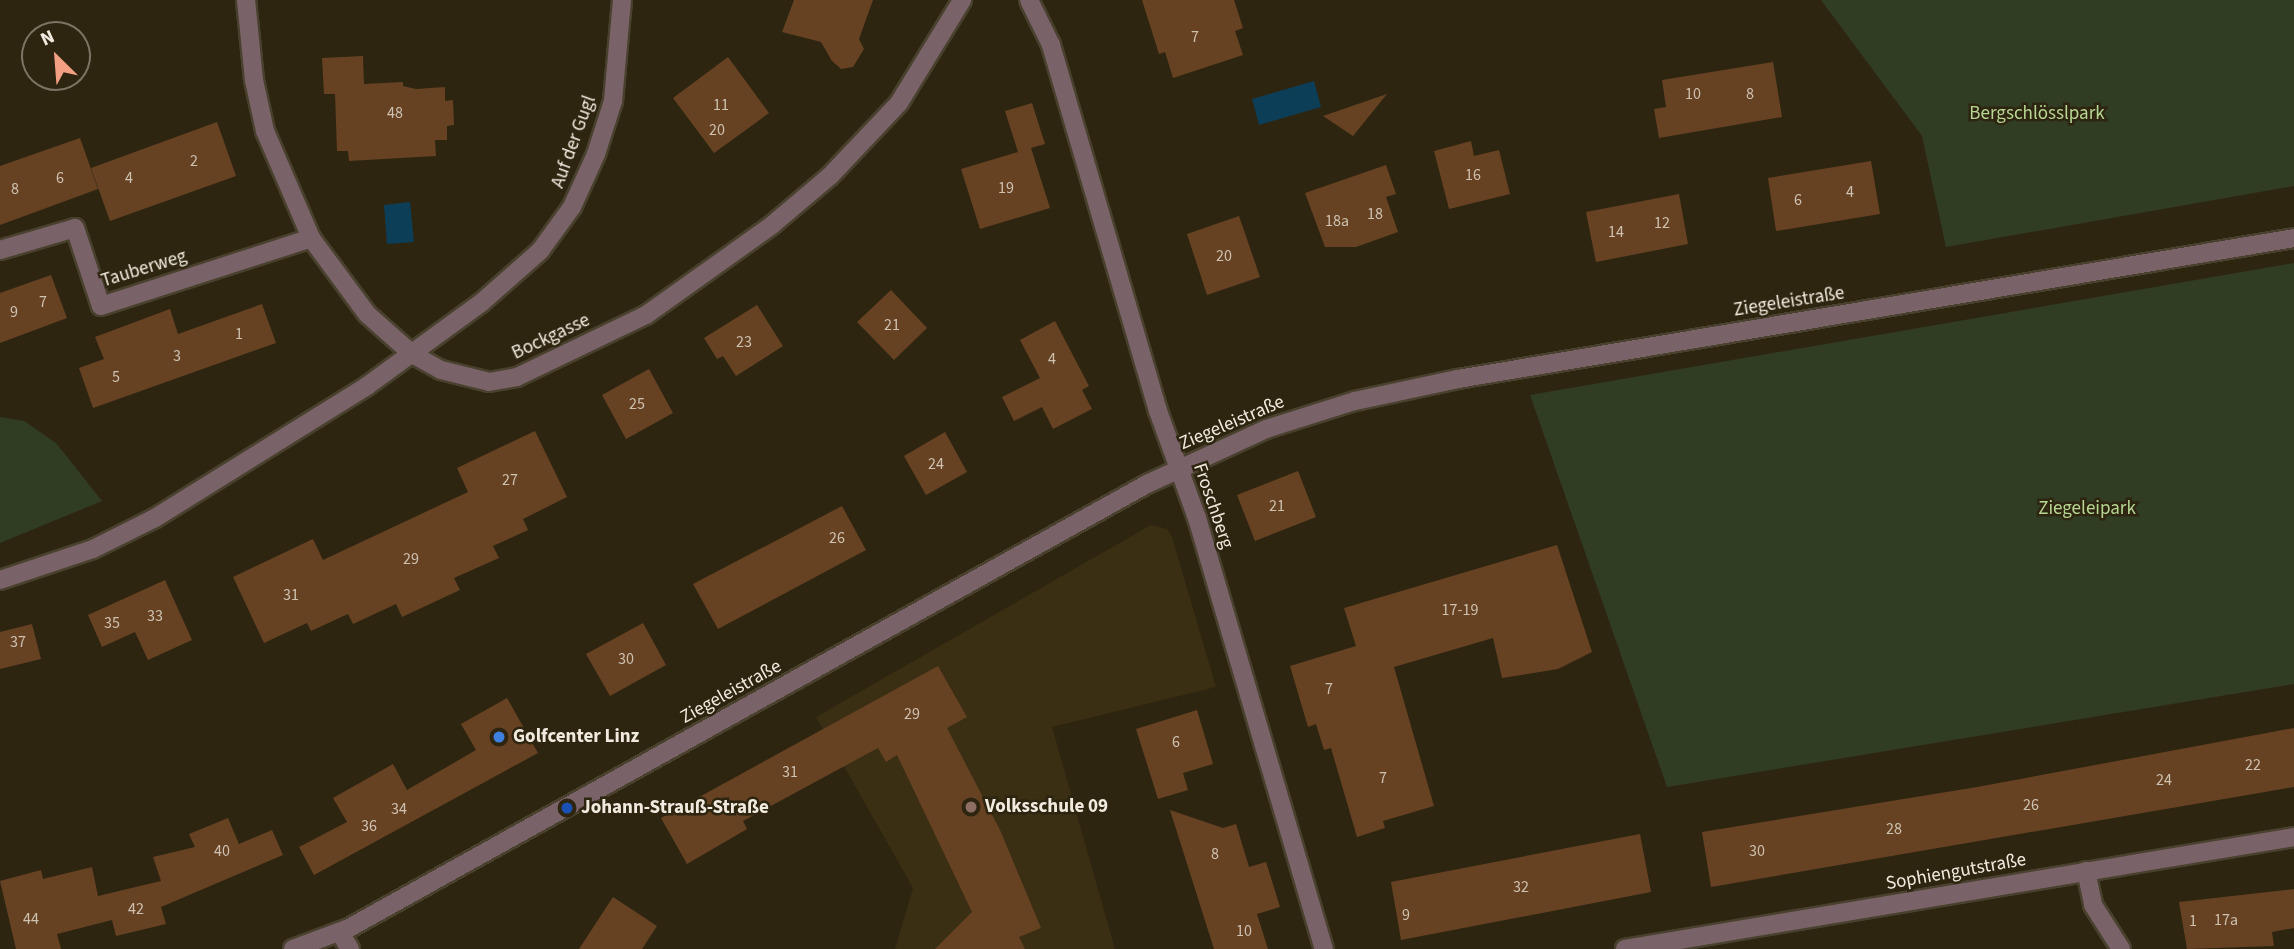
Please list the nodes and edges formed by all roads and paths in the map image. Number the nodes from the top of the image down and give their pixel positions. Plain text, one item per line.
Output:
1 (246, 0) edge
2 (622, 0) edge
3 (962, 0) edge
4 (1030, 0) edge
5 (311, 238) junction
6 (2294, 238) edge
7 (0, 250) edge
8 (412, 354) junction
9 (1179, 468) junction
10 (0, 580) edge
11 (2294, 837) edge
12 (2086, 871) junction
13 (340, 933) junction
14 (293, 949) edge
15 (350, 949) edge
16 (1324, 949) edge
17 (1625, 949) edge
18 (2121, 949) edge

1 - 5 street, Bockgasse
2 - 8 street, Auf der Gugl
3 - 8 street, Bockgasse
4 - 9 street, Froschberg
5 - 7 street, Tauberweg
5 - 8 street, Bockgasse
6 - 9 street, Ziegeleistraße
8 - 10 street
9 - 13 street, Ziegeleistraße
9 - 16 street, Froschberg
11 - 12 street, Sophiengutstraße
12 - 17 street, Sophiengutstraße
12 - 18 street
13 - 14 street, Ziegeleistraße
13 - 15 street

